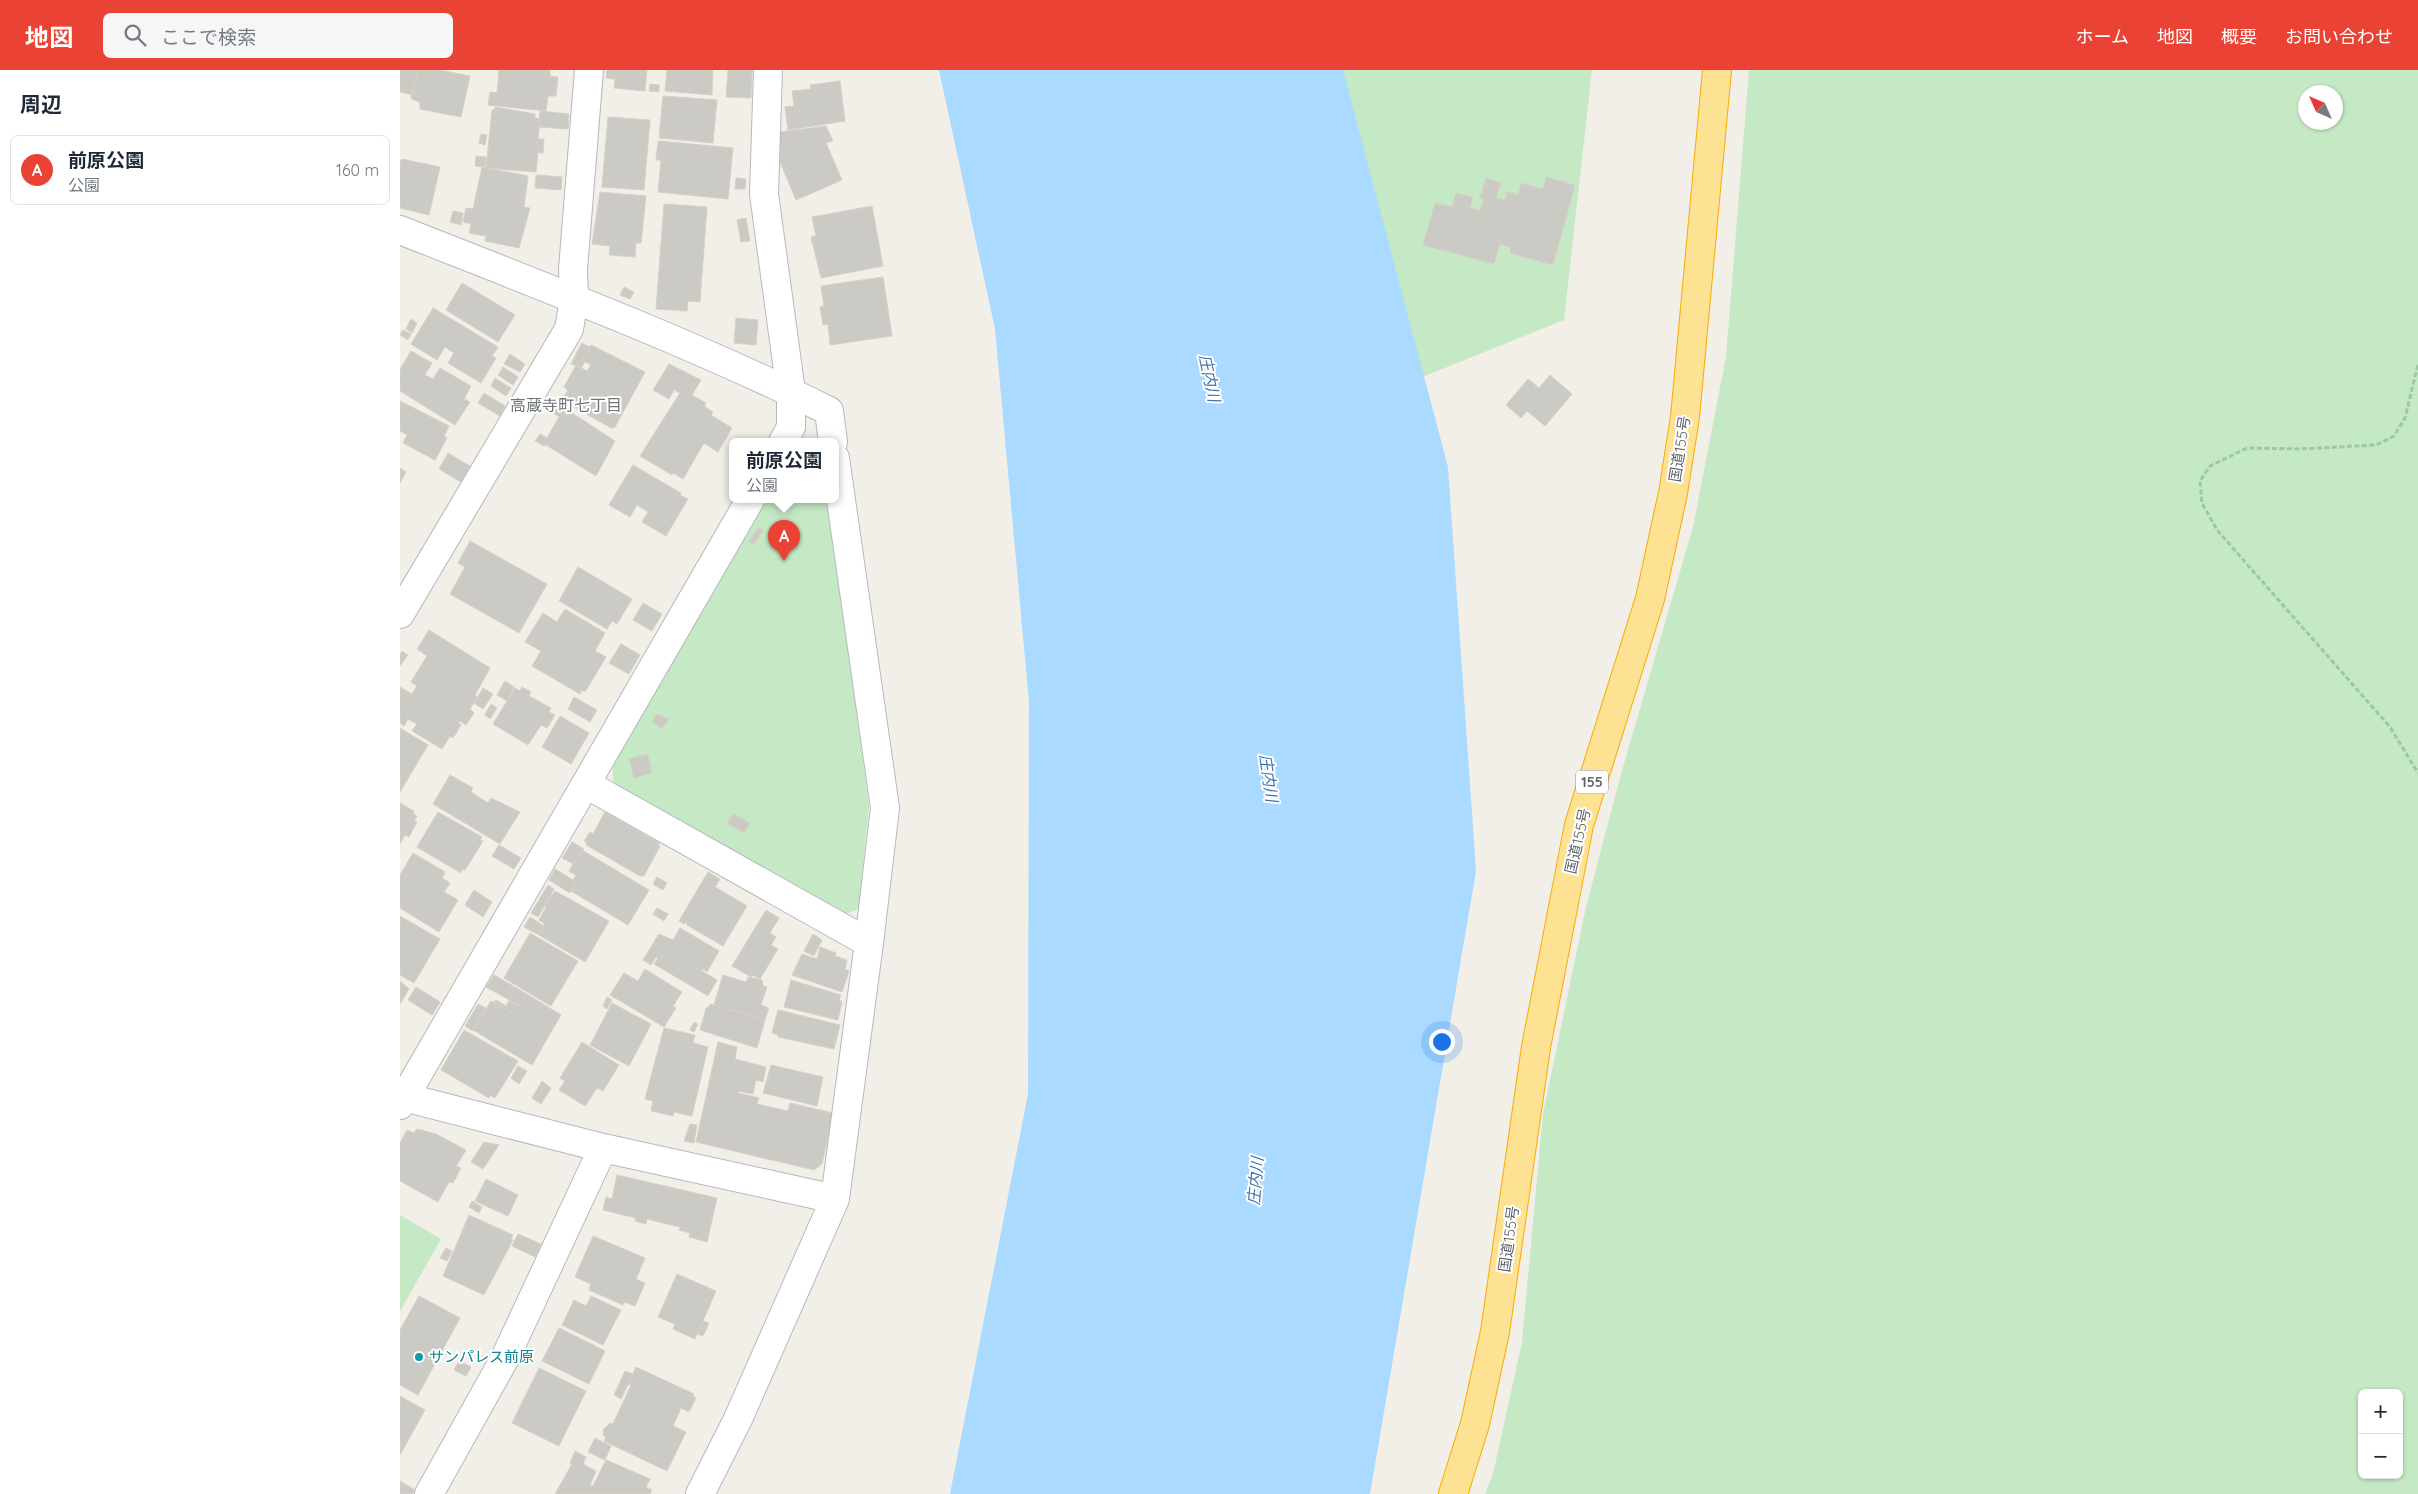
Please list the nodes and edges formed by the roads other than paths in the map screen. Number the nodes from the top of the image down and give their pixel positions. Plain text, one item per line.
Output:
1 (589, 70) edge
2 (768, 70) edge
3 (1717, 70) edge
4 (400, 230) edge
5 (574, 299) junction
6 (791, 392) junction
7 (785, 438) edge
8 (832, 438) edge
9 (839, 486) edge
10 (748, 503) edge
11 (400, 614) edge
12 (586, 784) junction
13 (869, 943) junction
14 (401, 1099) edge
15 (603, 1148) junction
16 (835, 1199) junction
17 (429, 1494) edge
18 (700, 1494) edge
19 (1453, 1494) edge

1 - 5 street
2 - 6 street
3 - 19 highway, 国道155号 / 155
4 - 5 street
5 - 6 street
5 - 11 street
6 - 7 street
6 - 8 street
9 - 13 street
10 - 12 street
12 - 13 street
12 - 14 street
13 - 16 street
14 - 15 street
15 - 16 street
15 - 17 street
16 - 18 street

